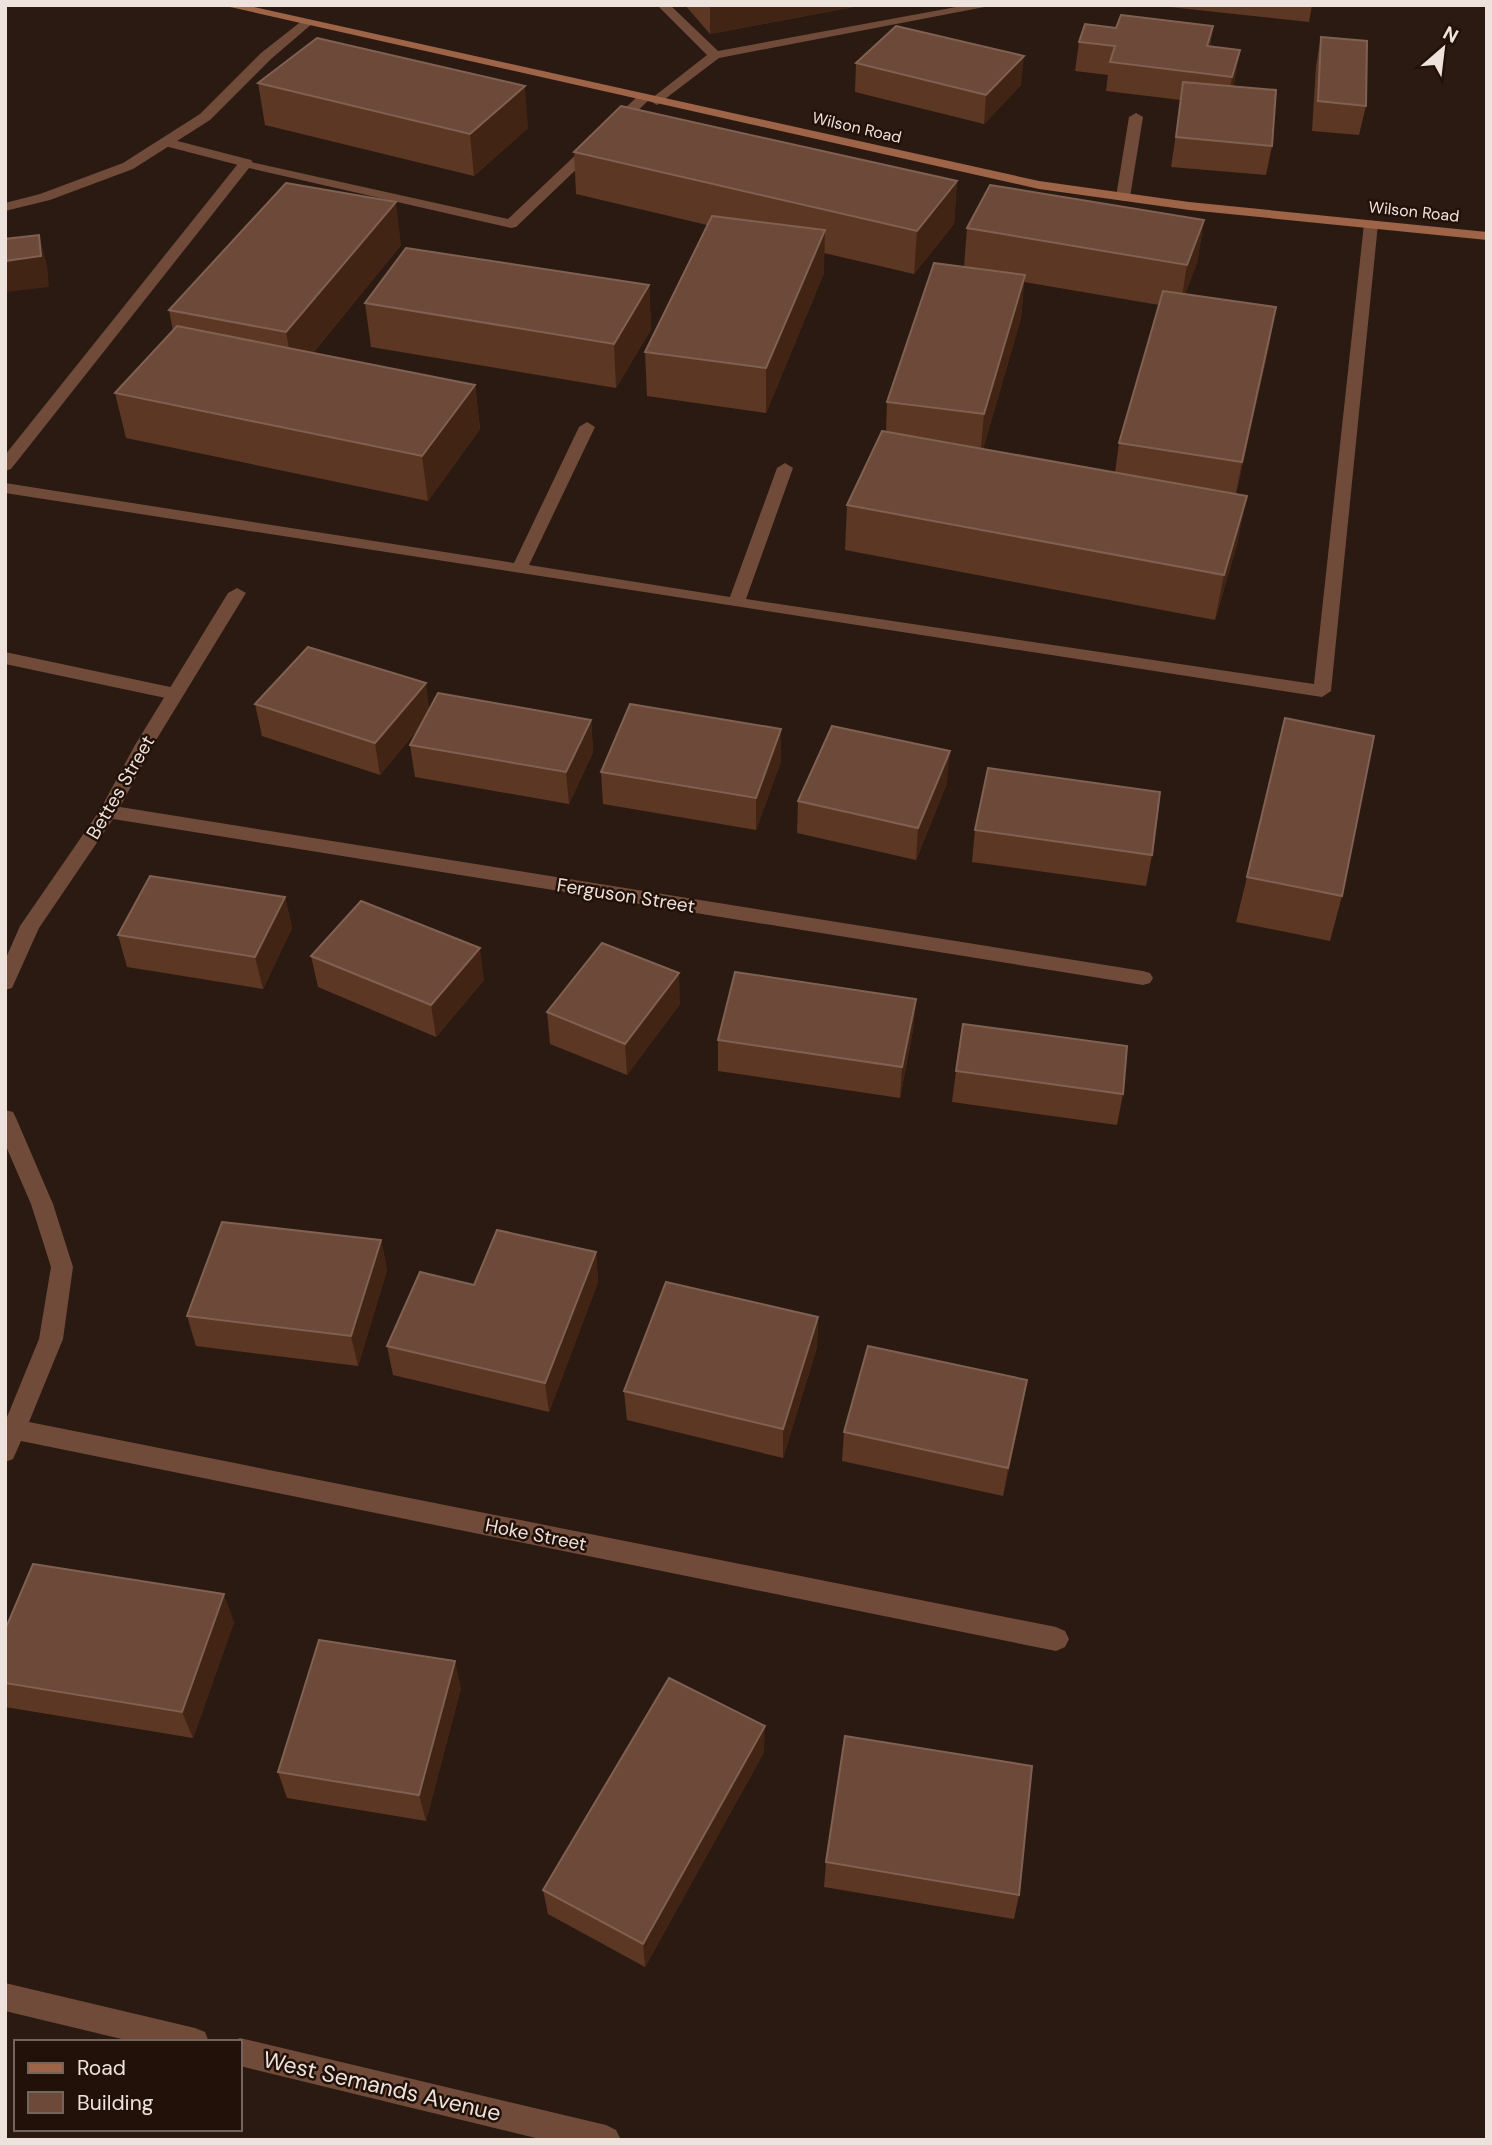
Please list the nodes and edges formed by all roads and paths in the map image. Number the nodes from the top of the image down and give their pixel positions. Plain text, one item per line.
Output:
1 (227, 5) edge
2 (663, 5) edge
3 (989, 5) edge
4 (307, 23) junction
5 (715, 55) junction
6 (651, 99) junction
7 (1136, 117) dead end
8 (166, 142) junction
9 (246, 163) junction
10 (1123, 197) junction
11 (5, 207) edge
12 (1371, 224) junction
13 (1487, 236) edge
14 (587, 427) dead end
15 (5, 466) edge
16 (785, 468) dead end
17 (5, 488) edge
18 (519, 569) junction
19 (237, 593) dead end
20 (736, 603) junction
21 (5, 658) edge
22 (175, 694) junction
23 (108, 812) junction
24 (1143, 978) dead end
25 (5, 982) edge
26 (5, 1118) edge
27 (11, 1441) edge
28 (1056, 1639) dead end
29 (5, 1997) edge
30 (187, 2040) edge
31 (242, 2052) edge
32 (606, 2140) edge

1 - 4 street, Wilson Road
2 - 5 street
3 - 5 street
4 - 6 street, Wilson Road
4 - 8 street
5 - 6 street
6 - 9 street
6 - 10 street, Wilson Road
7 - 10 street
8 - 9 street
8 - 11 street
9 - 15 street
10 - 12 street, Wilson Road
12 - 13 street, Wilson Road
12 - 20 street
14 - 18 street
16 - 20 street
17 - 18 street
18 - 20 street
19 - 22 street, Bettes Street
21 - 22 street
22 - 23 street, Bettes Street
23 - 24 street, Ferguson Street
23 - 25 street, Bettes Street
26 - 27 street
27 - 28 street, Hoke Street
29 - 30 street
31 - 32 street, West Semands Avenue

